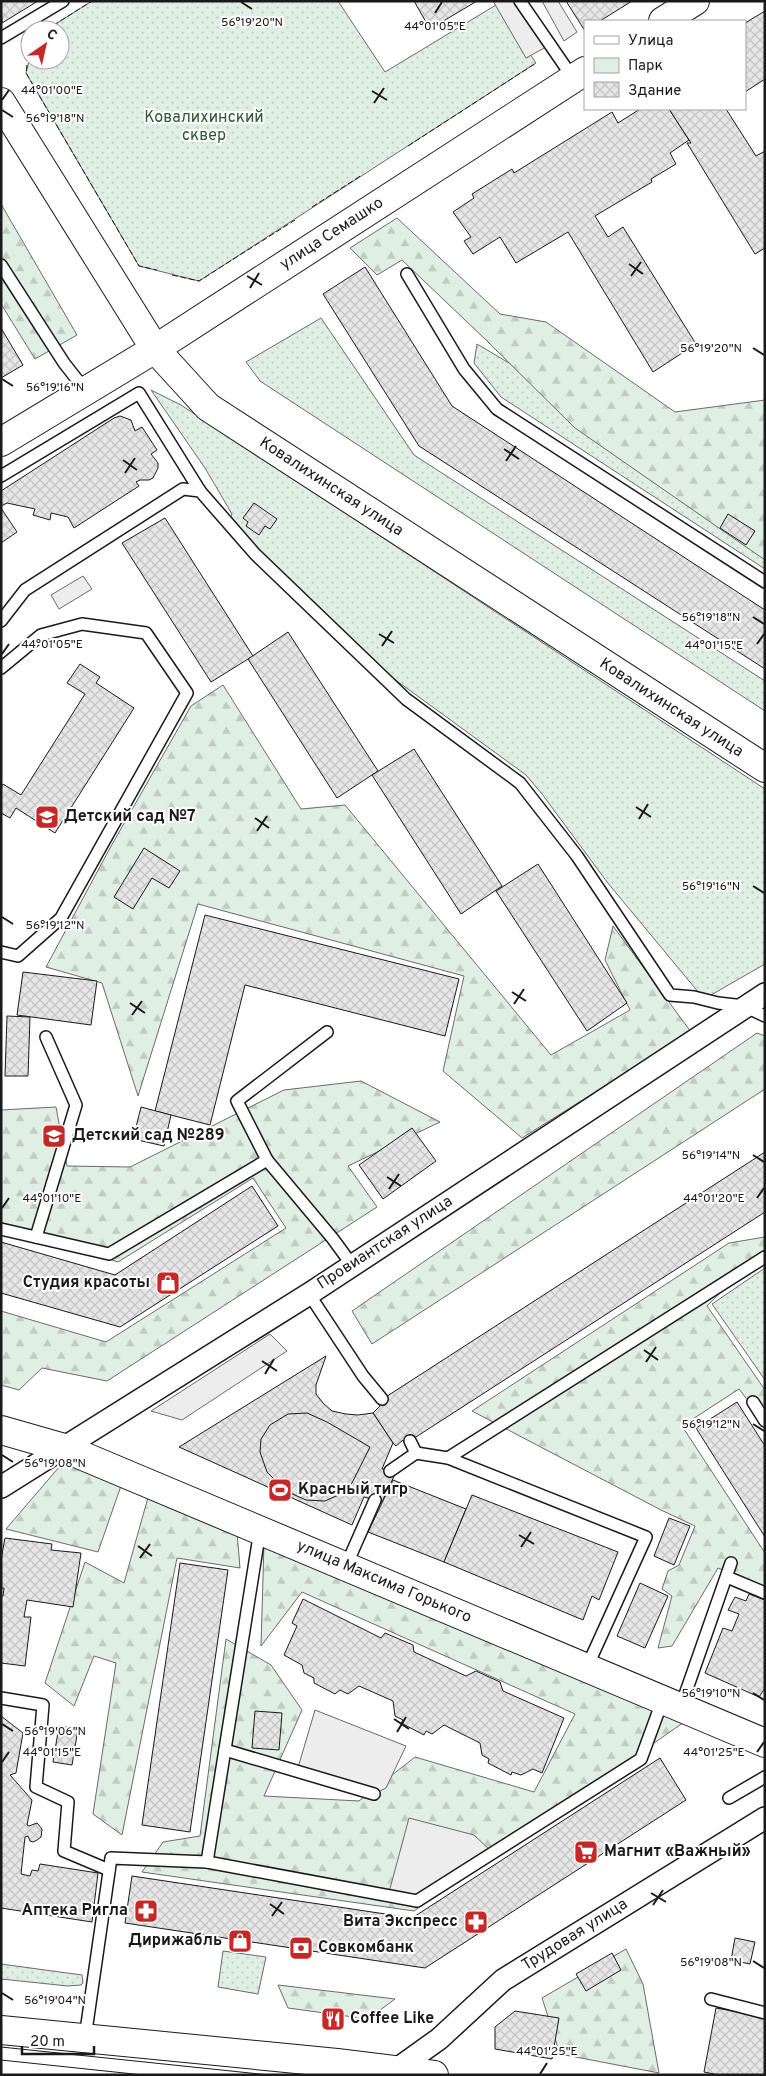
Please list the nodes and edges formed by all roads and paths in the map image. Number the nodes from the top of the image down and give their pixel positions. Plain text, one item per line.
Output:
1 (63, 1) edge
2 (520, 1) edge
3 (695, 1) edge
4 (665, 20) edge
5 (1, 38) edge
6 (579, 74) edge
7 (1, 102) edge
8 (1, 265) edge
9 (407, 274) dead end
10 (156, 348) junction
11 (86, 391) junction
12 (1, 442) edge
13 (1, 476) edge
14 (200, 491) junction
15 (765, 582) edge
16 (1, 621) edge
17 (1, 668) edge
18 (765, 768) edge
19 (1, 952) edge
20 (765, 994) edge
21 (744, 1006) junction
22 (765, 1016) edge
23 (327, 1032) dead end
24 (46, 1037) dead end
25 (266, 1160) junction
26 (1, 1229) edge
27 (36, 1237) junction
28 (765, 1257) edge
29 (352, 1265) junction
30 (309, 1294) junction
31 (382, 1399) dead end
32 (753, 1402) dead end
33 (765, 1421) edge
34 (1, 1430) edge
35 (410, 1441) dead end
36 (64, 1448) junction
37 (416, 1453) junction
38 (448, 1458) junction
39 (390, 1471) dead end
40 (1, 1487) edge
41 (375, 1500) dead end
42 (260, 1530) junction
43 (732, 1563) dead end
44 (346, 1566) junction
45 (726, 1578) junction
46 (765, 1593) edge
47 (586, 1667) junction
48 (1, 1698) edge
49 (672, 1703) junction
50 (765, 1742) edge
51 (225, 1750) junction
52 (765, 1777) edge
53 (374, 1794) dead end
54 (729, 1798) dead end
55 (765, 1818) edge
56 (207, 1862) junction
57 (109, 1870) junction
58 (711, 1999) dead end
59 (765, 2013) edge
60 (1, 2030) edge
61 (85, 2038) junction
62 (397, 2072) edge
63 (434, 2075) edge

1 - 5 lane
2 - 6 lane
3 - 4 street
6 - 10 street, улица Семашко
7 - 10 street, Ковалихинская улица
8 - 11 lane
9 - 15 lane
10 - 11 street, улица Семашко
10 - 18 street, Ковалихинская улица
11 - 12 street, улица Семашко
13 - 14 lane
14 - 16 lane
14 - 21 lane
17 - 19 lane
20 - 21 street, Провиантская улица
21 - 22 lane
21 - 29 street, Провиантская улица
23 - 25 lane
24 - 27 lane
25 - 27 lane
25 - 29 lane
26 - 27 lane
28 - 38 lane
29 - 30 street, Провиантская улица
30 - 31 lane
30 - 36 street, Провиантская улица
32 - 33 lane
34 - 36 street, улица Максима Горького
35 - 37 lane
36 - 40 street, Провиантская улица
36 - 42 street, улица Максима Горького
37 - 38 lane
37 - 39 lane
38 - 47 lane
41 - 44 lane
42 - 44 street, улица Максима Горького
42 - 51 lane
43 - 45 lane
44 - 47 street, улица Максима Горького
45 - 46 lane
45 - 49 lane
47 - 49 street, улица Максима Горького
48 - 57 lane
49 - 50 street, улица Максима Горького
49 - 56 lane
51 - 53 lane
51 - 56 lane
52 - 54 lane
55 - 62 street, Трудовая улица
56 - 57 lane
57 - 61 lane
58 - 59 lane
60 - 61 street
61 - 62 street
62 - 63 street

